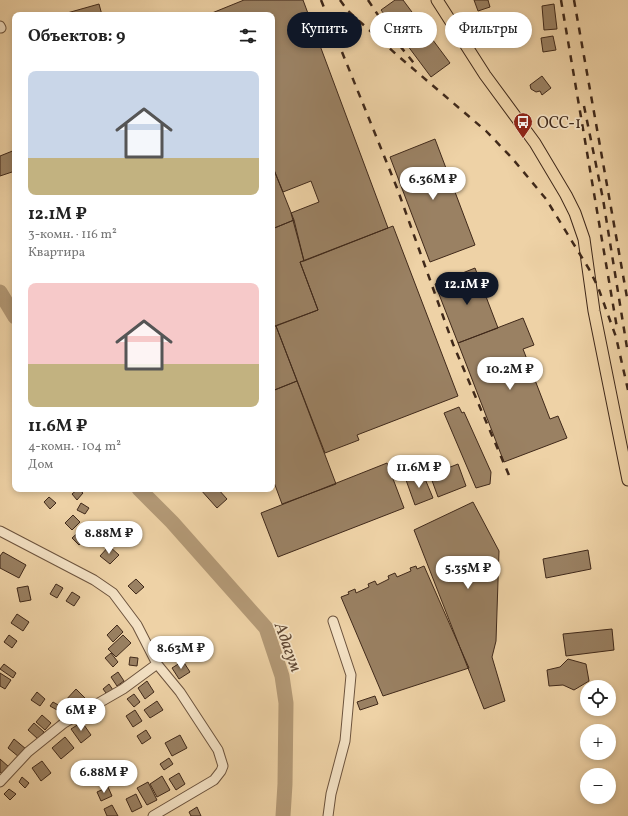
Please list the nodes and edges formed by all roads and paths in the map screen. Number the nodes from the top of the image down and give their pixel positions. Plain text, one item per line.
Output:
1 (437, 0) edge
2 (628, 480) edge
3 (0, 531) edge
4 (333, 621) dead end
5 (156, 664) junction
6 (0, 782) edge
7 (153, 816) edge
8 (328, 816) edge

1 - 2 main road
3 - 5 street
4 - 8 street
5 - 6 street
5 - 7 street

